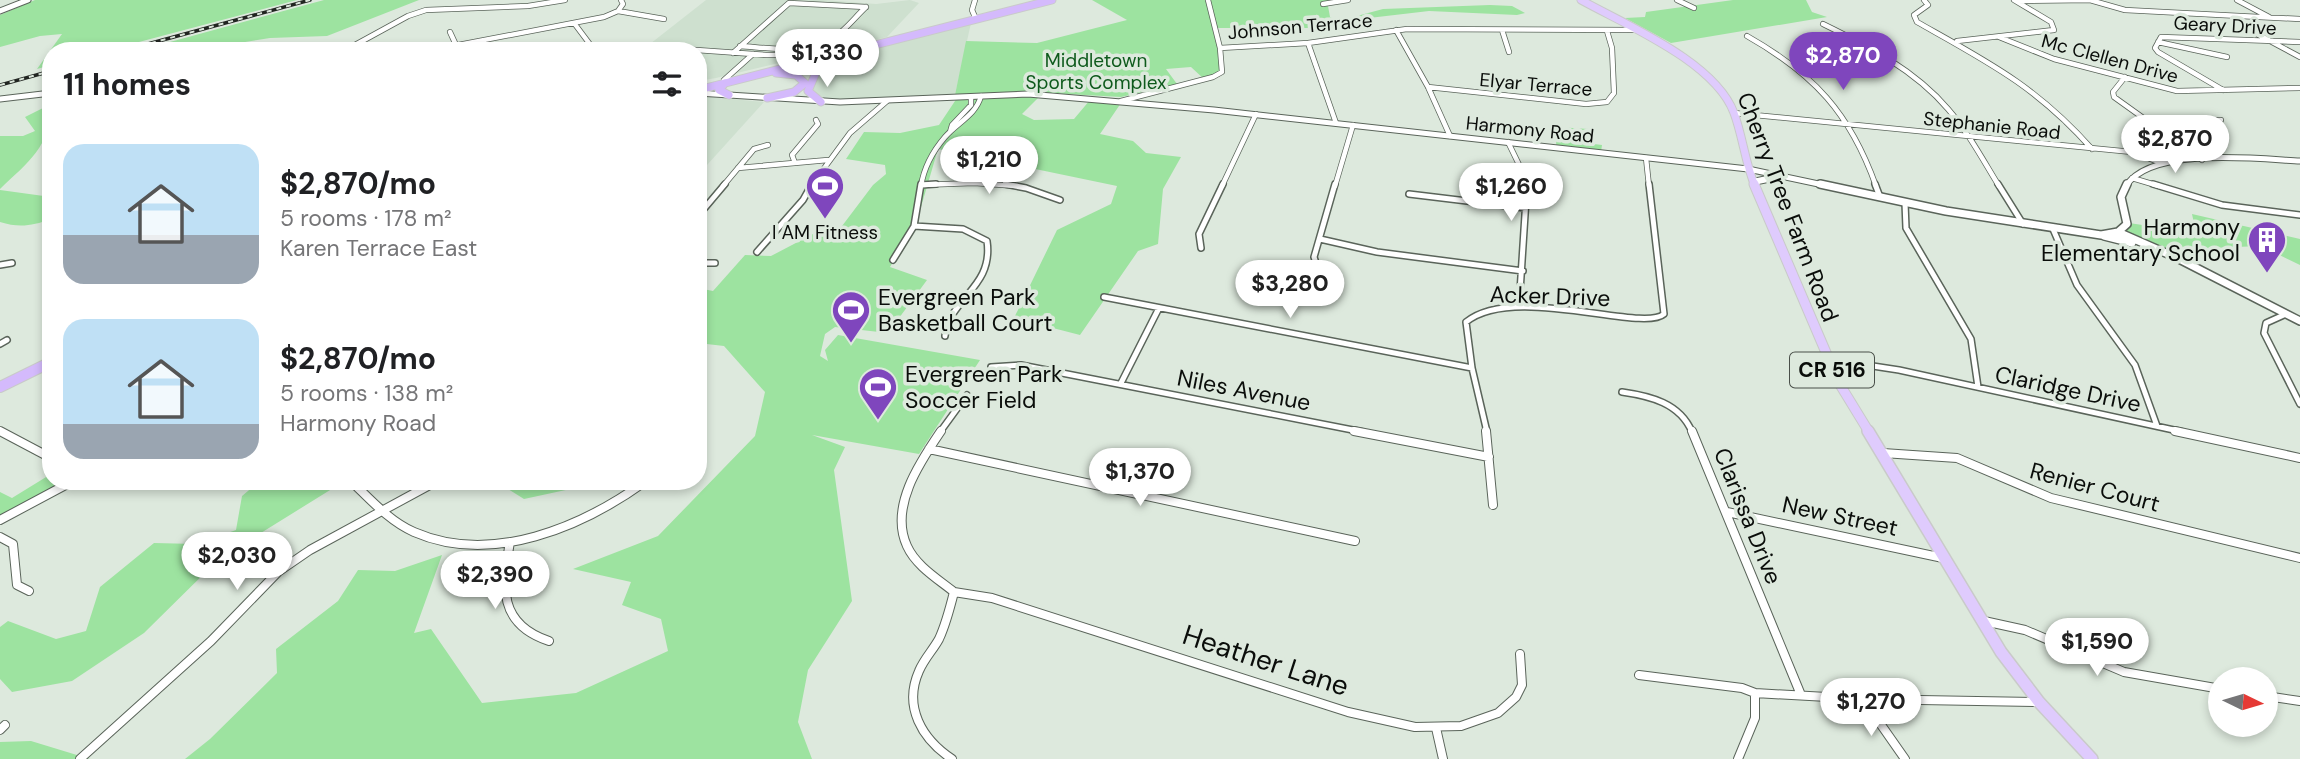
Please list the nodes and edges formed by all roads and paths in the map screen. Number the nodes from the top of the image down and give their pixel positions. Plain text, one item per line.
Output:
1 (28, 0) edge
2 (565, 0) edge
3 (621, 0) edge
4 (975, 0) edge
5 (1042, 0) edge
6 (1052, 0) edge
7 (1208, 0) edge
8 (1348, 0) edge
9 (1581, 0) edge
10 (1677, 0) edge
11 (1924, 0) edge
12 (2091, 0) edge
13 (2237, 0) edge
14 (2015, 1) edge
15 (1323, 4) dead end
16 (1694, 8) dead end
17 (0, 11) edge
18 (618, 11) junction
19 (975, 17) junction
20 (2271, 18) junction
21 (664, 19) dead end
22 (2300, 19) edge
23 (574, 23) junction
24 (1823, 24) dead end
25 (2244, 27) dead end
26 (1396, 30) junction
27 (1502, 30) junction
28 (1635, 30) junction
29 (1607, 31) junction
30 (450, 32) dead end
31 (1747, 36) dead end
32 (1999, 37) junction
33 (480, 41) joint
34 (1955, 41) junction
35 (2269, 41) junction
36 (360, 42) edge
37 (455, 42) edge
38 (474, 42) edge
39 (588, 42) edge
40 (825, 42) junction
41 (2158, 42) junction
42 (2300, 42) edge
43 (1308, 43) junction
44 (740, 46) junction
45 (1220, 48) junction
46 (777, 49) junction
47 (797, 49) junction
48 (848, 50) junction
49 (707, 51) edge
50 (1509, 52) dead end
51 (733, 53) junction
52 (753, 54) junction
53 (803, 54) junction
54 (770, 55) junction
55 (786, 55) junction
56 (824, 55) junction
57 (2227, 57) dead end
58 (2300, 57) edge
59 (787, 64) junction
60 (753, 76) junction
61 (2125, 76) junction
62 (725, 81) junction
63 (707, 86) edge
64 (1428, 88) junction
65 (2300, 88) edge
66 (707, 90) edge
67 (2225, 92) junction
68 (42, 94) edge
69 (729, 95) junction
70 (981, 96) junction
71 (971, 97) junction
72 (767, 98) junction
73 (0, 99) edge
74 (887, 101) junction
75 (821, 102) junction
76 (1119, 102) junction
77 (1734, 113) junction
78 (1256, 114) junction
79 (816, 120) dead end
80 (2221, 120) dead end
81 (2148, 122) junction
82 (1336, 123) junction
83 (1353, 125) junction
84 (1848, 125) junction
85 (950, 132) junction
86 (1450, 136) junction
87 (1968, 136) junction
88 (1508, 142) junction
89 (768, 145) dead end
90 (2092, 149) junction
91 (1646, 158) junction
92 (828, 160) junction
93 (2202, 160) junction
94 (2300, 160) edge
95 (795, 163) junction
96 (2161, 163) junction
97 (738, 169) junction
98 (1748, 169) junction
99 (1777, 177) junction
100 (2132, 178) junction
101 (1753, 183) junction
102 (921, 185) junction
103 (1409, 194) dead end
104 (1880, 197) junction
105 (1060, 200) dead end
106 (1905, 203) junction
107 (707, 205) edge
108 (1525, 208) junction
109 (2300, 215) edge
110 (2023, 224) junction
111 (2127, 225) junction
112 (914, 226) junction
113 (2053, 229) junction
114 (2118, 232) junction
115 (2101, 235) junction
116 (1320, 239) junction
117 (2152, 246) junction
118 (1201, 248) dead end
119 (757, 252) dead end
120 (893, 260) dead end
121 (707, 262) edge
122 (715, 262) dead end
123 (12, 263) dead end
124 (0, 265) edge
125 (1522, 271) junction
126 (1318, 272) dead end
127 (1104, 297) dead end
128 (1519, 307) junction
129 (1159, 308) junction
130 (2286, 314) junction
131 (2300, 321) edge
132 (945, 336) dead end
133 (7, 340) dead end
134 (0, 344) edge
135 (1827, 359) junction
136 (42, 360) edge
137 (42, 366) edge
138 (991, 368) dead end
139 (1472, 368) junction
140 (0, 380) edge
141 (1121, 383) junction
142 (0, 387) edge
143 (1978, 387) junction
144 (1622, 391) dead end
145 (967, 394) dead end
146 (2300, 404) edge
147 (2157, 426) junction
148 (0, 431) edge
149 (929, 449) junction
150 (42, 453) edge
151 (1883, 453) junction
152 (1489, 457) junction
153 (2300, 458) edge
154 (56, 490) edge
155 (361, 490) edge
156 (421, 490) edge
157 (634, 490) edge
158 (1493, 505) dead end
159 (384, 510) junction
160 (1727, 512) junction
161 (0, 520) edge
162 (0, 537) edge
163 (1354, 541) dead end
164 (510, 542) junction
165 (1945, 558) junction
166 (2300, 558) edge
167 (29, 591) dead end
168 (954, 592) junction
169 (1982, 621) junction
170 (549, 641) dead end
171 (1520, 654) dead end
172 (1639, 675) dead end
173 (2208, 687) edge
174 (1755, 693) junction
175 (1801, 695) junction
176 (2278, 698) edge
177 (1863, 699) junction
178 (2300, 701) edge
179 (2039, 702) junction
180 (1436, 728) junction
181 (80, 759) edge
182 (952, 759) edge
183 (1443, 759) edge
184 (1738, 759) edge
185 (1905, 759) edge
186 (2092, 759) edge

1 - 17 street
2 - 36 street
3 - 18 street
4 - 19 street
5 - 19 highway
6 - 48 highway
7 - 45 street
8 - 15 street
9 - 28 main road, Cherry Tree Farm Road / CR 516
10 - 16 street
11 - 34 street
12 - 14 street
12 - 20 street
13 - 20 street
14 - 32 street
18 - 21 street
18 - 23 street
19 - 48 highway
20 - 22 street
23 - 33 street
23 - 39 street
24 - 87 street
25 - 35 street
26 - 27 street, Johnson Terrace
26 - 43 street, Johnson Terrace
26 - 64 street
27 - 29 street, Johnson Terrace
27 - 50 street
28 - 29 street, Johnson Terrace
28 - 77 main road, Cherry Tree Farm Road / CR 516
29 - 64 street, Elyar Terrace
30 - 37 street
31 - 84 street
32 - 34 street
32 - 61 street, Mc Clellen Drive
33 - 38 street
34 - 90 street
35 - 41 street, Geary Drive
35 - 42 street, Geary Drive
35 - 58 street
40 - 44 street
40 - 47 street
40 - 48 street
41 - 57 street
41 - 67 street, Geary Drive
43 - 45 street, Johnson Terrace
43 - 82 street
44 - 46 street
44 - 51 street
45 - 76 street
46 - 47 street
46 - 54 street
47 - 53 street
48 - 56 highway
48 - 60 highway
48 - 75 highway
49 - 51 street
51 - 52 street
52 - 54 street
52 - 62 street
53 - 55 street
53 - 56 street
54 - 55 street
55 - 59 street
56 - 59 highway
59 - 62 highway
60 - 62 highway
60 - 72 highway
61 - 67 street, Mc Clellen Drive
61 - 81 street
62 - 63 highway
62 - 69 highway
64 - 86 street
65 - 67 street, Mc Clellen Drive
66 - 69 street, Harmony Road
68 - 73 street
69 - 72 street, Harmony Road
70 - 71 street, Harmony Road
70 - 76 street, Harmony Road
70 - 85 street
71 - 74 street, Harmony Road
71 - 85 street
72 - 75 street, Harmony Road
74 - 75 street, Harmony Road
74 - 92 street
76 - 78 street, Harmony Road
77 - 84 street, Stephanie Road
77 - 98 main road, Cherry Tree Farm Road / CR 516
78 - 82 street, Harmony Road
78 - 118 street
79 - 95 street
80 - 81 street
81 - 93 street
82 - 83 street, Harmony Road
83 - 86 street, Harmony Road
83 - 116 street
84 - 87 street, Stephanie Road
84 - 104 street
85 - 102 street
86 - 88 street, Harmony Road
87 - 90 street, Stephanie Road
87 - 110 street
88 - 91 street, Harmony Road
88 - 108 street
89 - 97 street
90 - 96 street, Stephanie Road
91 - 98 street, Harmony Road
91 - 128 street, Acker Drive
92 - 95 street
92 - 119 street
93 - 94 street
93 - 96 street
95 - 97 street
96 - 100 street
97 - 107 street
98 - 99 street, Harmony Road
98 - 101 main road, Cherry Tree Farm Road / CR 516
99 - 101 main road
99 - 104 street, Harmony Road
100 - 109 street
100 - 111 street
101 - 135 main road, Cherry Tree Farm Road / CR 516
102 - 105 street
102 - 112 street
103 - 108 street
104 - 106 street, Harmony Road
106 - 110 street, Harmony Road
106 - 143 street
108 - 125 street
110 - 113 street, Harmony Road
111 - 114 street, Harmony Road
111 - 117 street
112 - 120 street
112 - 132 street
113 - 115 street, Harmony Road
113 - 147 street
114 - 115 street, Harmony Road
114 - 117 street
115 - 117 street
116 - 125 street
116 - 126 street
117 - 130 street
121 - 122 street
123 - 124 street
125 - 128 street
127 - 129 street
128 - 139 street, Acker Drive
129 - 139 street
129 - 141 street
130 - 131 street
130 - 146 street
133 - 134 street
135 - 143 street, Claridge Drive
135 - 151 main road, Cherry Tree Farm Road / CR 516
136 - 140 highway
137 - 142 highway
138 - 141 street, Niles Avenue
139 - 152 street, Acker Drive
141 - 152 street, Niles Avenue
143 - 147 street, Claridge Drive
144 - 160 street, Clarissa Drive
145 - 149 street
147 - 153 street, Claridge Drive
148 - 150 street
149 - 163 street
149 - 168 street
151 - 165 main road, Cherry Tree Farm Road / CR 516
151 - 166 street, Renier Court
152 - 158 street, Acker Drive
154 - 161 street
155 - 159 street
156 - 159 street
157 - 164 street
159 - 164 street
159 - 181 street
160 - 165 street, New Street
160 - 175 street, Clarissa Drive
162 - 167 street
164 - 170 street
165 - 169 main road, Cherry Tree Farm Road / CR 516
168 - 180 street, Heather Lane
168 - 182 street
169 - 173 street
169 - 179 main road, Cherry Tree Farm Road / CR 516
171 - 180 street, Heather Lane
172 - 174 street
174 - 175 street
174 - 184 street
175 - 177 street
176 - 178 street
177 - 179 street
177 - 185 street
179 - 186 main road, Cherry Tree Farm Road / CR 516
180 - 183 street

